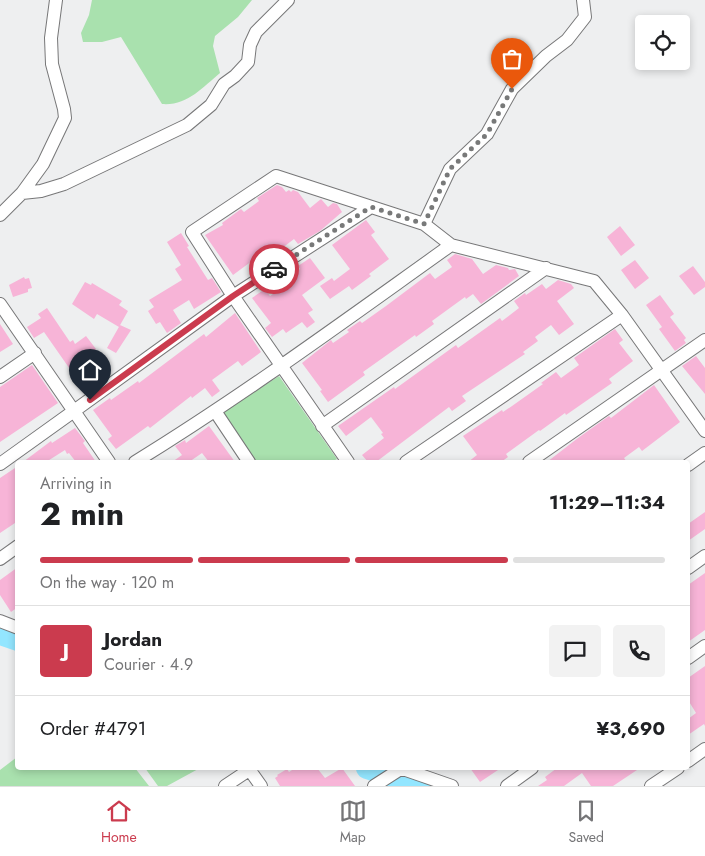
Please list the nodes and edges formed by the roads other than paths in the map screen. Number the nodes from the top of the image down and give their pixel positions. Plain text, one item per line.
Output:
1 (56, 0) edge
2 (288, 0) edge
3 (583, 0) edge
4 (22, 193) junction
5 (371, 207) junction
6 (0, 215) edge
7 (424, 224) junction
8 (451, 245) junction
9 (546, 268) junction
10 (233, 296) junction
11 (0, 304) edge
12 (622, 316) junction
13 (705, 340) edge
14 (35, 353) junction
15 (281, 366) junction
16 (661, 370) junction
17 (0, 377) edge
18 (74, 411) junction
19 (215, 411) junction
20 (322, 426) junction
21 (705, 431) edge
22 (705, 453) edge
23 (108, 460) edge
24 (138, 460) edge
25 (248, 460) edge
26 (347, 460) edge
27 (409, 460) edge
28 (531, 460) edge
29 (0, 464) edge
30 (690, 464) edge
31 (15, 548) edge
32 (705, 556) edge
33 (0, 559) edge
34 (690, 567) edge
35 (0, 621) edge
36 (15, 627) edge
37 (705, 646) edge
38 (690, 657) edge
39 (705, 749) edge
40 (690, 760) edge
41 (247, 770) edge
42 (251, 770) edge
43 (398, 770) edge
44 (407, 770) edge
45 (529, 770) edge
46 (675, 770) edge
47 (379, 783) edge
48 (225, 786) edge
49 (261, 786) edge
50 (452, 786) edge
51 (507, 786) edge
52 (651, 786) edge

1 - 4 street
2 - 4 street
3 - 7 street
4 - 6 street
5 - 7 street
5 - 10 street
5 - 10 street
7 - 8 street
8 - 9 street
8 - 15 street
9 - 12 street
9 - 20 street
10 - 15 street
10 - 18 street
11 - 14 street
12 - 16 street
12 - 27 street
13 - 16 street
14 - 17 street
14 - 18 street
15 - 19 street
15 - 20 street
16 - 21 street
16 - 28 street
18 - 23 street
18 - 29 street
19 - 24 street
19 - 25 street
20 - 26 street
22 - 30 street
31 - 33 street
32 - 34 street
35 - 36 street
37 - 38 street
39 - 40 street
41 - 48 street
42 - 49 street
43 - 47 street
44 - 50 street
45 - 51 street
46 - 52 street

